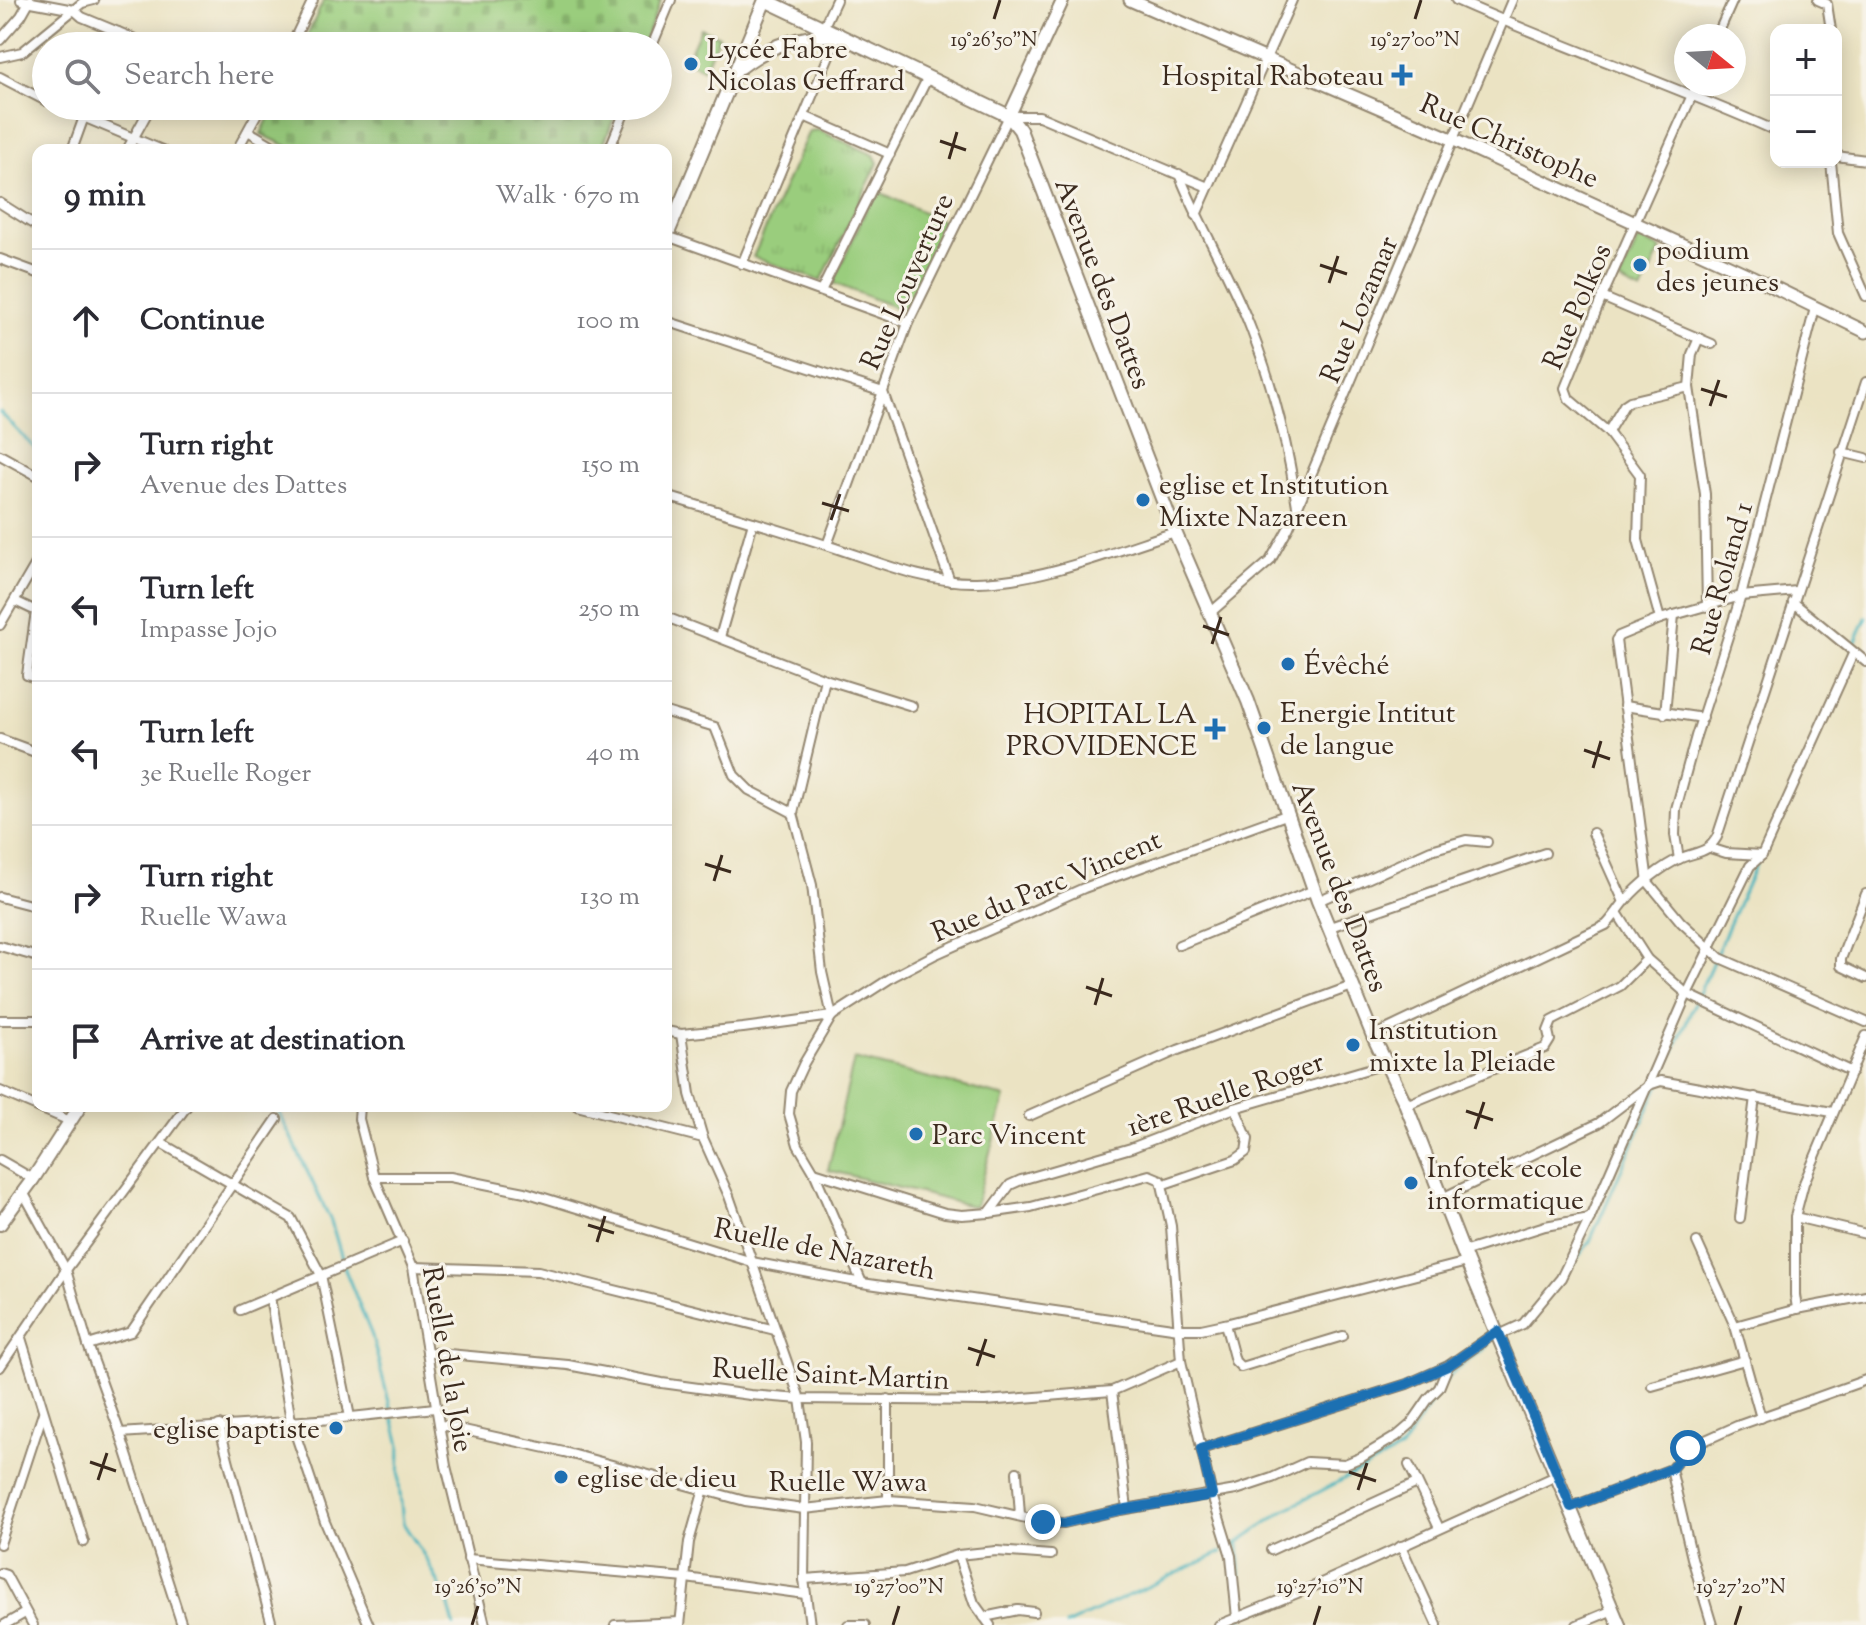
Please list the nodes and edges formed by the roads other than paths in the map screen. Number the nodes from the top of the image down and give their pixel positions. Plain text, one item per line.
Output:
1 (21, 0) edge
2 (30, 0) edge
3 (75, 0) edge
4 (94, 0) edge
5 (313, 0) edge
6 (671, 0) edge
7 (765, 0) edge
8 (836, 0) edge
9 (1063, 0) edge
10 (1130, 0) edge
11 (1292, 0) edge
12 (1456, 0) edge
13 (1512, 0) edge
14 (1733, 0) edge
15 (1818, 0) edge
16 (74, 10) junction
17 (1503, 21) junction
18 (1722, 24) edge
19 (1830, 24) edge
20 (824, 26) junction
21 (47, 32) edge
22 (118, 32) edge
23 (298, 32) edge
24 (658, 32) edge
25 (838, 34) junction
26 (0, 40) edge
27 (32, 44) edge
28 (0, 57) edge
29 (1266, 58) junction
30 (738, 69) junction
31 (0, 77) edge
32 (927, 79) junction
33 (1674, 86) edge
34 (32, 94) edge
35 (1692, 96) edge
36 (1700, 96) edge
37 (804, 116) junction
38 (1009, 116) junction
39 (81, 120) edge
40 (90, 120) edge
41 (142, 120) edge
42 (254, 120) edge
43 (621, 120) edge
44 (1770, 128) edge
45 (248, 131) junction
46 (132, 137) junction
47 (1454, 140) junction
48 (74, 144) edge
49 (129, 144) edge
50 (148, 144) edge
51 (240, 144) edge
52 (270, 144) edge
53 (611, 144) edge
54 (890, 154) junction
55 (1842, 157) edge
56 (1866, 160) edge
57 (1832, 168) edge
58 (1179, 173) junction
59 (1208, 187) junction
60 (0, 203) edge
61 (1196, 215) junction
62 (32, 223) edge
63 (1635, 223) junction
64 (672, 225) edge
65 (672, 239) edge
66 (0, 259) edge
67 (742, 264) junction
68 (32, 271) edge
69 (821, 291) junction
70 (1866, 296) edge
71 (1602, 297) junction
72 (1815, 308) junction
73 (672, 323) edge
74 (908, 323) junction
75 (1866, 332) edge
76 (1699, 338) junction
77 (1712, 344) dead end
78 (1866, 382) edge
79 (1689, 387) junction
80 (883, 392) junction
81 (1608, 432) junction
82 (1841, 452) junction
83 (0, 455) edge
84 (1866, 458) edge
85 (32, 473) edge
86 (672, 498) edge
87 (1298, 507) junction
88 (753, 522) junction
89 (1175, 532) junction
90 (827, 545) junction
91 (32, 571) edge
92 (950, 581) junction
93 (1797, 591) junction
94 (1741, 596) junction
95 (15, 601) junction
96 (1793, 602) junction
97 (1707, 607) junction
98 (32, 609) edge
99 (1210, 613) junction
100 (1674, 615) junction
101 (672, 619) edge
102 (1660, 619) junction
103 (0, 625) edge
104 (720, 637) junction
105 (32, 639) edge
106 (1851, 652) junction
107 (1866, 662) edge
108 (32, 677) edge
109 (825, 679) junction
110 (912, 706) dead end
111 (1624, 706) junction
112 (672, 714) edge
113 (1665, 714) junction
114 (1703, 718) junction
115 (0, 739) edge
116 (32, 751) edge
117 (793, 813) junction
118 (1286, 815) junction
119 (1593, 833) dead end
120 (1487, 842) dead end
121 (1710, 848) junction
122 (1545, 853) dead end
123 (1762, 855) junction
124 (1679, 859) junction
125 (1648, 882) junction
126 (1866, 894) edge
127 (1316, 895) junction
128 (0, 897) edge
129 (1624, 902) junction
130 (32, 905) edge
131 (1618, 914) junction
132 (1330, 927) junction
133 (1179, 945) dead end
134 (0, 946) edge
135 (1709, 950) junction
136 (32, 955) edge
137 (1647, 959) junction
138 (1866, 978) edge
139 (1352, 986) junction
140 (1687, 994) junction
141 (832, 1016) junction
142 (0, 1020) edge
143 (32, 1020) edge
144 (1866, 1022) edge
145 (672, 1032) edge
146 (681, 1034) junction
147 (1373, 1036) junction
148 (1866, 1036) edge
149 (1385, 1064) junction
150 (1852, 1072) junction
151 (1649, 1085) junction
152 (0, 1091) edge
153 (1755, 1097) junction
154 (32, 1105) edge
155 (1406, 1105) junction
156 (1235, 1108) junction
157 (49, 1112) edge
158 (76, 1112) edge
159 (183, 1112) edge
160 (360, 1112) edge
161 (601, 1112) edge
162 (1832, 1112) junction
163 (1029, 1116) dead end
164 (277, 1119) dead end
165 (70, 1121) junction
166 (703, 1138) junction
167 (161, 1143) junction
168 (0, 1160) edge
169 (814, 1172) junction
170 (374, 1177) junction
171 (33, 1179) junction
172 (1164, 1184) junction
173 (232, 1186) junction
174 (23, 1192) junction
175 (1442, 1198) junction
176 (989, 1213) junction
177 (1795, 1217) junction
178 (1590, 1218) junction
179 (1740, 1218) dead end
180 (0, 1224) edge
181 (1866, 1234) edge
182 (403, 1241) junction
183 (1697, 1242) dead end
184 (1465, 1257) junction
185 (752, 1262) junction
186 (413, 1267) junction
187 (66, 1270) junction
188 (321, 1275) junction
189 (862, 1283) junction
190 (1866, 1296) edge
191 (270, 1297) junction
192 (1797, 1309) junction
193 (240, 1310) dead end
194 (1225, 1324) junction
195 (1735, 1326) junction
196 (1179, 1329) junction
197 (775, 1330) junction
198 (1498, 1333) junction
199 (1343, 1336) dead end
200 (21, 1338) junction
201 (88, 1345) junction
202 (427, 1352) junction
203 (1745, 1360) junction
204 (1181, 1361) junction
205 (1448, 1366) junction
206 (0, 1367) edge
207 (1866, 1380) edge
208 (1652, 1386) dead end
209 (1112, 1391) junction
210 (800, 1399) junction
211 (888, 1399) junction
212 (435, 1408) junction
213 (43, 1412) junction
214 (350, 1417) junction
215 (1761, 1418) junction
216 (291, 1421) junction
217 (219, 1425) junction
218 (441, 1425) junction
219 (120, 1433) junction
220 (1201, 1449) junction
221 (1409, 1465) dead end
222 (1671, 1469) junction
223 (1017, 1472) dead end
224 (1556, 1476) junction
225 (1417, 1483) junction
226 (704, 1489) junction
227 (1212, 1495) junction
228 (888, 1500) junction
229 (1571, 1507) junction
230 (1127, 1508) junction
231 (804, 1509) junction
232 (1020, 1515) junction
233 (1439, 1528) junction
234 (84, 1542) dead end
235 (0, 1544) edge
236 (1401, 1546) junction
237 (1271, 1550) dead end
238 (958, 1555) junction
239 (1051, 1555) dead end
240 (468, 1559) junction
241 (0, 1573) edge
242 (686, 1578) junction
243 (804, 1579) junction
244 (805, 1594) junction
245 (1613, 1610) junction
246 (1034, 1612) dead end
247 (25, 1613) junction
248 (1240, 1617) junction
249 (987, 1621) edge
250 (680, 1623) edge
251 (4, 1625) edge
252 (33, 1625) edge
253 (182, 1625) edge
254 (272, 1625) edge
255 (369, 1625) edge
256 (485, 1625) edge
257 (615, 1625) edge
258 (810, 1625) edge
259 (848, 1625) edge
260 (865, 1625) edge
261 (1219, 1625) edge
262 (1437, 1625) edge
263 (1577, 1625) edge
264 (1619, 1625) edge
265 (1712, 1625) edge

1 - 2 street
2 - 16 street
2 - 26 street
3 - 16 street
4 - 16 street
5 - 23 street
6 - 24 street
7 - 20 main road
7 - 30 main road
8 - 20 street
9 - 38 street, Rue Louverture
10 - 29 street, Rue Christophe
11 - 29 street
12 - 17 street
13 - 17 street, Rue Lozamar
14 - 18 street
15 - 19 street
16 - 21 street
16 - 22 street
17 - 33 street
17 - 47 street, Rue Lozamar
20 - 25 main road
25 - 30 main road
25 - 32 main road
25 - 37 street
27 - 28 street
29 - 47 street, Rue Christophe
29 - 59 street
30 - 64 main road
31 - 34 street
32 - 38 main road
32 - 54 street
35 - 63 street, Rue Polkos
36 - 44 street
37 - 54 street
37 - 67 street
38 - 58 street
38 - 74 street, Rue Louverture
38 - 89 main road, Avenue des Dattes
39 - 48 street
40 - 46 street
41 - 46 street
42 - 45 street
43 - 53 street
45 - 51 street
45 - 52 street
46 - 49 street
46 - 50 street
47 - 63 street, Rue Christophe
47 - 87 street, Rue Lozamar
54 - 69 street
55 - 56 street
57 - 70 street
58 - 59 street
58 - 61 street
59 - 61 street
60 - 62 street
61 - 87 street
63 - 71 street, Rue Polkos
63 - 72 street, Rue Christophe
65 - 67 street
66 - 68 street
67 - 69 street
69 - 74 street
71 - 76 street
71 - 81 street, Rue Polkos
72 - 75 street, Rue Christophe
72 - 94 street, Rue Roland 1
73 - 80 street
74 - 80 street, Rue Louverture
76 - 77 street
76 - 79 street
78 - 82 street
79 - 81 street
79 - 97 street
80 - 90 street, Rue Louverture
80 - 92 street
81 - 102 street, Rue Polkos
82 - 84 street
82 - 93 street
83 - 85 street
86 - 88 street
87 - 99 street, Rue Lozamar
88 - 90 street
88 - 104 street
89 - 92 street
89 - 99 main road, Avenue des Dattes
90 - 92 street
91 - 95 street
93 - 94 street
93 - 96 street
94 - 97 street
94 - 114 street, Rue Roland 1
95 - 98 street
95 - 103 street
96 - 106 street
96 - 121 street
97 - 100 street
99 - 118 main road, Avenue des Dattes
100 - 102 street
100 - 113 street
101 - 104 street
102 - 111 street
104 - 109 street
105 - 108 street
106 - 107 street
106 - 123 street
109 - 110 street
109 - 117 street
111 - 113 street
111 - 125 street
112 - 117 street
113 - 114 street
114 - 124 street, Rue Roland 1
115 - 116 street
117 - 141 street
118 - 127 main road, Avenue des Dattes
118 - 141 street, Rue du Parc Vincent
119 - 129 street
120 - 127 street
121 - 123 street
121 - 124 street
122 - 132 street
123 - 135 street
124 - 125 street
125 - 129 street
125 - 135 street
126 - 138 street
127 - 132 main road, Avenue des Dattes
127 - 133 street
128 - 130 street
129 - 131 street
131 - 137 street
131 - 147 street
132 - 139 main road, Avenue des Dattes
134 - 136 street
135 - 140 street
135 - 144 street
137 - 140 street
137 - 155 street
139 - 147 main road, Avenue des Dattes
139 - 163 street
140 - 150 street
140 - 151 street
141 - 146 street
141 - 169 street
142 - 143 street
145 - 146 street
146 - 166 street
147 - 149 main road, Avenue des Dattes
148 - 150 street
149 - 155 main road, Avenue des Dattes
149 - 156 street, 1ère Ruelle Roger
150 - 162 street
151 - 153 street
151 - 175 street
151 - 178 street
152 - 154 street
153 - 162 street
153 - 179 street
155 - 175 main road, Avenue des Dattes
156 - 172 street
156 - 176 street, 1ère Ruelle Roger
157 - 165 street
158 - 165 main road
159 - 167 street
160 - 170 street, Ruelle de la Joie
161 - 166 street
162 - 177 street
164 - 173 street
165 - 171 main road
166 - 185 street
167 - 173 street
167 - 187 street
168 - 171 street
169 - 176 street
169 - 189 street
170 - 182 street, Ruelle de la Joie
170 - 185 street, Ruelle de Nazareth
171 - 174 main road
172 - 176 street
172 - 196 street
173 - 188 street
173 - 201 street
174 - 180 main road
174 - 187 street
175 - 184 main road, Avenue des Dattes
177 - 181 street
177 - 192 street
178 - 184 street, Ruelle de Nazareth
178 - 198 street
182 - 186 street, Ruelle de la Joie
182 - 188 street
183 - 195 street
184 - 194 street, Ruelle de Nazareth
184 - 198 main road, Avenue des Dattes
185 - 189 street, Ruelle de Nazareth
185 - 197 street
186 - 197 street
186 - 202 street, Ruelle de la Joie
187 - 200 street
187 - 201 street
188 - 191 street
188 - 214 street
189 - 196 street, Ruelle de Nazareth
190 - 192 street
191 - 193 street
191 - 216 street
192 - 195 street
194 - 196 street, Ruelle de Nazareth
194 - 199 street
195 - 203 street
196 - 204 street
197 - 210 street
198 - 205 street
198 - 224 main road, Avenue des Dattes
200 - 206 street
200 - 213 street
201 - 219 street
202 - 210 street, Ruelle Saint-Martin
202 - 212 street, Ruelle de la Joie
203 - 208 street
203 - 215 street
204 - 209 street, Ruelle Saint-Martin
204 - 220 street
205 - 220 street
205 - 227 street, Ruelle Wawa
207 - 215 street
209 - 211 street, Ruelle Saint-Martin
209 - 230 street
210 - 211 street, Ruelle Saint-Martin
210 - 231 street
211 - 228 street
212 - 214 street
212 - 218 street, Ruelle de la Joie
213 - 234 street
213 - 235 street
214 - 216 street
215 - 222 street
216 - 217 street
216 - 255 street
217 - 219 street
217 - 254 street
218 - 226 street, Ruelle Wawa
218 - 240 street, Ruelle de la Joie
219 - 253 street
220 - 227 street
221 - 225 street
222 - 229 street
222 - 265 street
223 - 232 street
224 - 229 main road, Avenue des Dattes
224 - 233 street
225 - 233 street
225 - 237 street
226 - 231 street, Ruelle Wawa
226 - 242 street
227 - 230 street, Ruelle Wawa
227 - 248 street
228 - 231 street, Ruelle Wawa
228 - 232 street, Ruelle Wawa
229 - 245 main road, Avenue des Dattes
230 - 232 street, Ruelle Wawa
231 - 243 street
233 - 236 street
236 - 248 street
236 - 262 street
238 - 239 street
238 - 243 street
238 - 249 street
240 - 242 street
240 - 256 street, Ruelle de la Joie
241 - 247 street
242 - 244 street
242 - 250 street
243 - 244 street
244 - 258 street
245 - 263 street
245 - 264 main road, Avenue des Dattes
246 - 249 street
247 - 251 street
247 - 252 street
248 - 261 street
250 - 257 street
259 - 260 street

